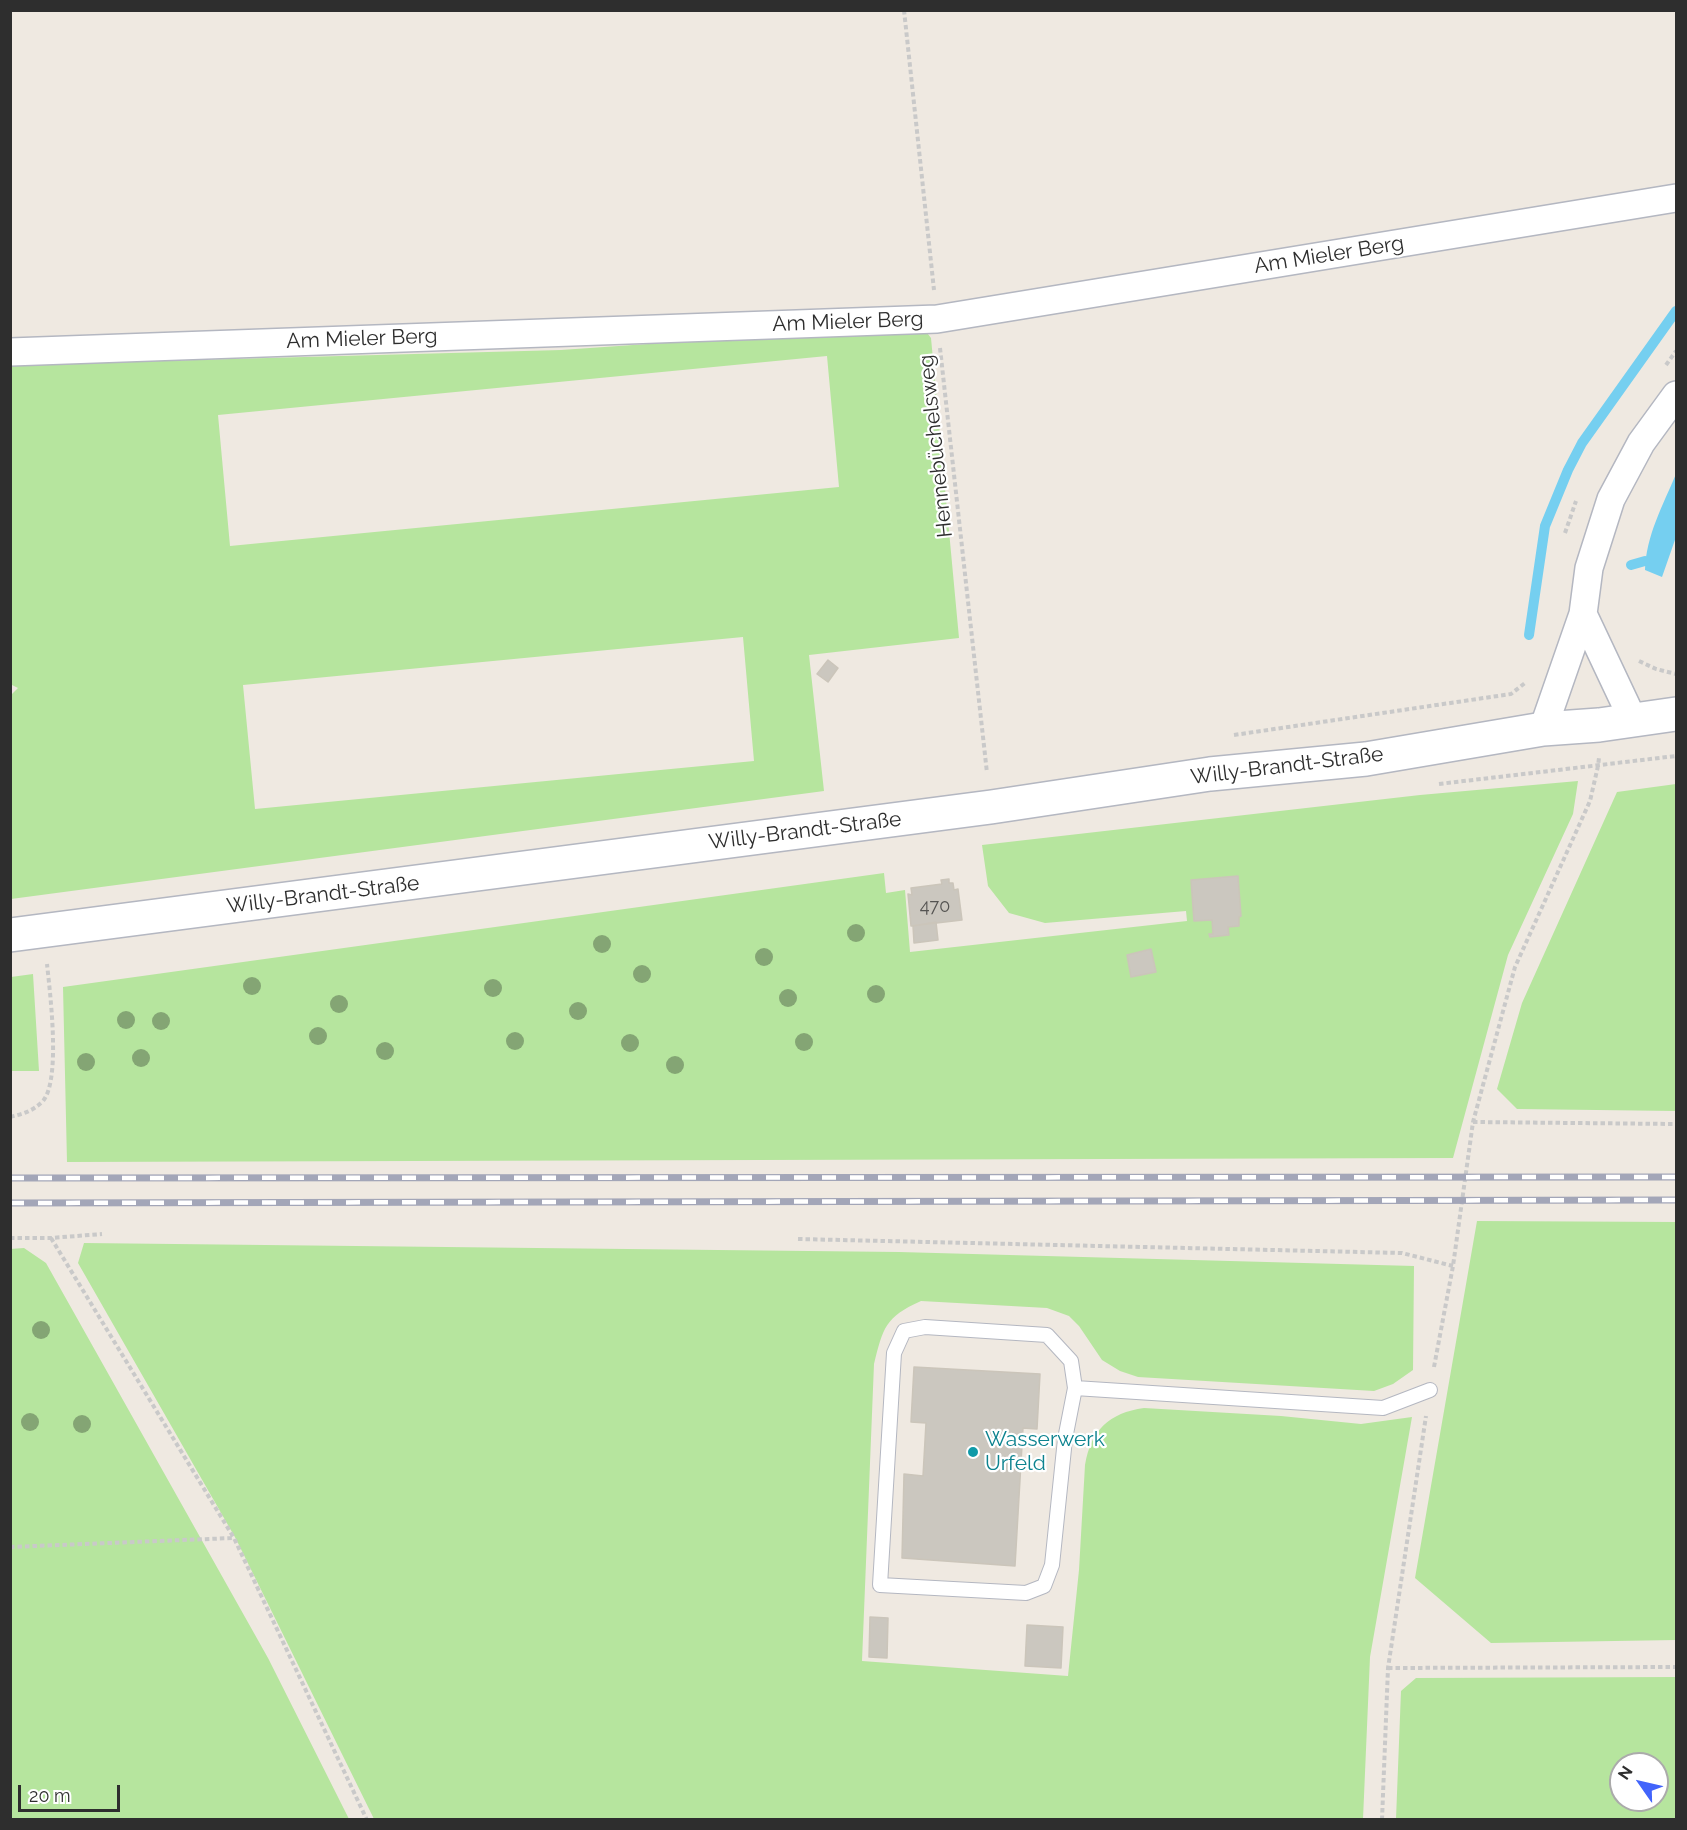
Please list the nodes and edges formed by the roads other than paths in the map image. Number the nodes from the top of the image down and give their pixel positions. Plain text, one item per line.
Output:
1 (1677, 198) edge
2 (10, 352) edge
3 (1677, 395) edge
4 (1583, 614) junction
5 (1677, 714) edge
6 (1633, 720) junction
7 (1543, 729) junction
8 (10, 936) edge
9 (1075, 1388) junction
10 (1430, 1390) road end

1 - 2 street, Am Mieler Berg
3 - 4 street
4 - 6 street
4 - 7 street
5 - 6 main road, Willy-Brandt-Straße
6 - 7 main road, Willy-Brandt-Straße
7 - 8 main road, Willy-Brandt-Straße
9 - 9 lane
9 - 10 lane

